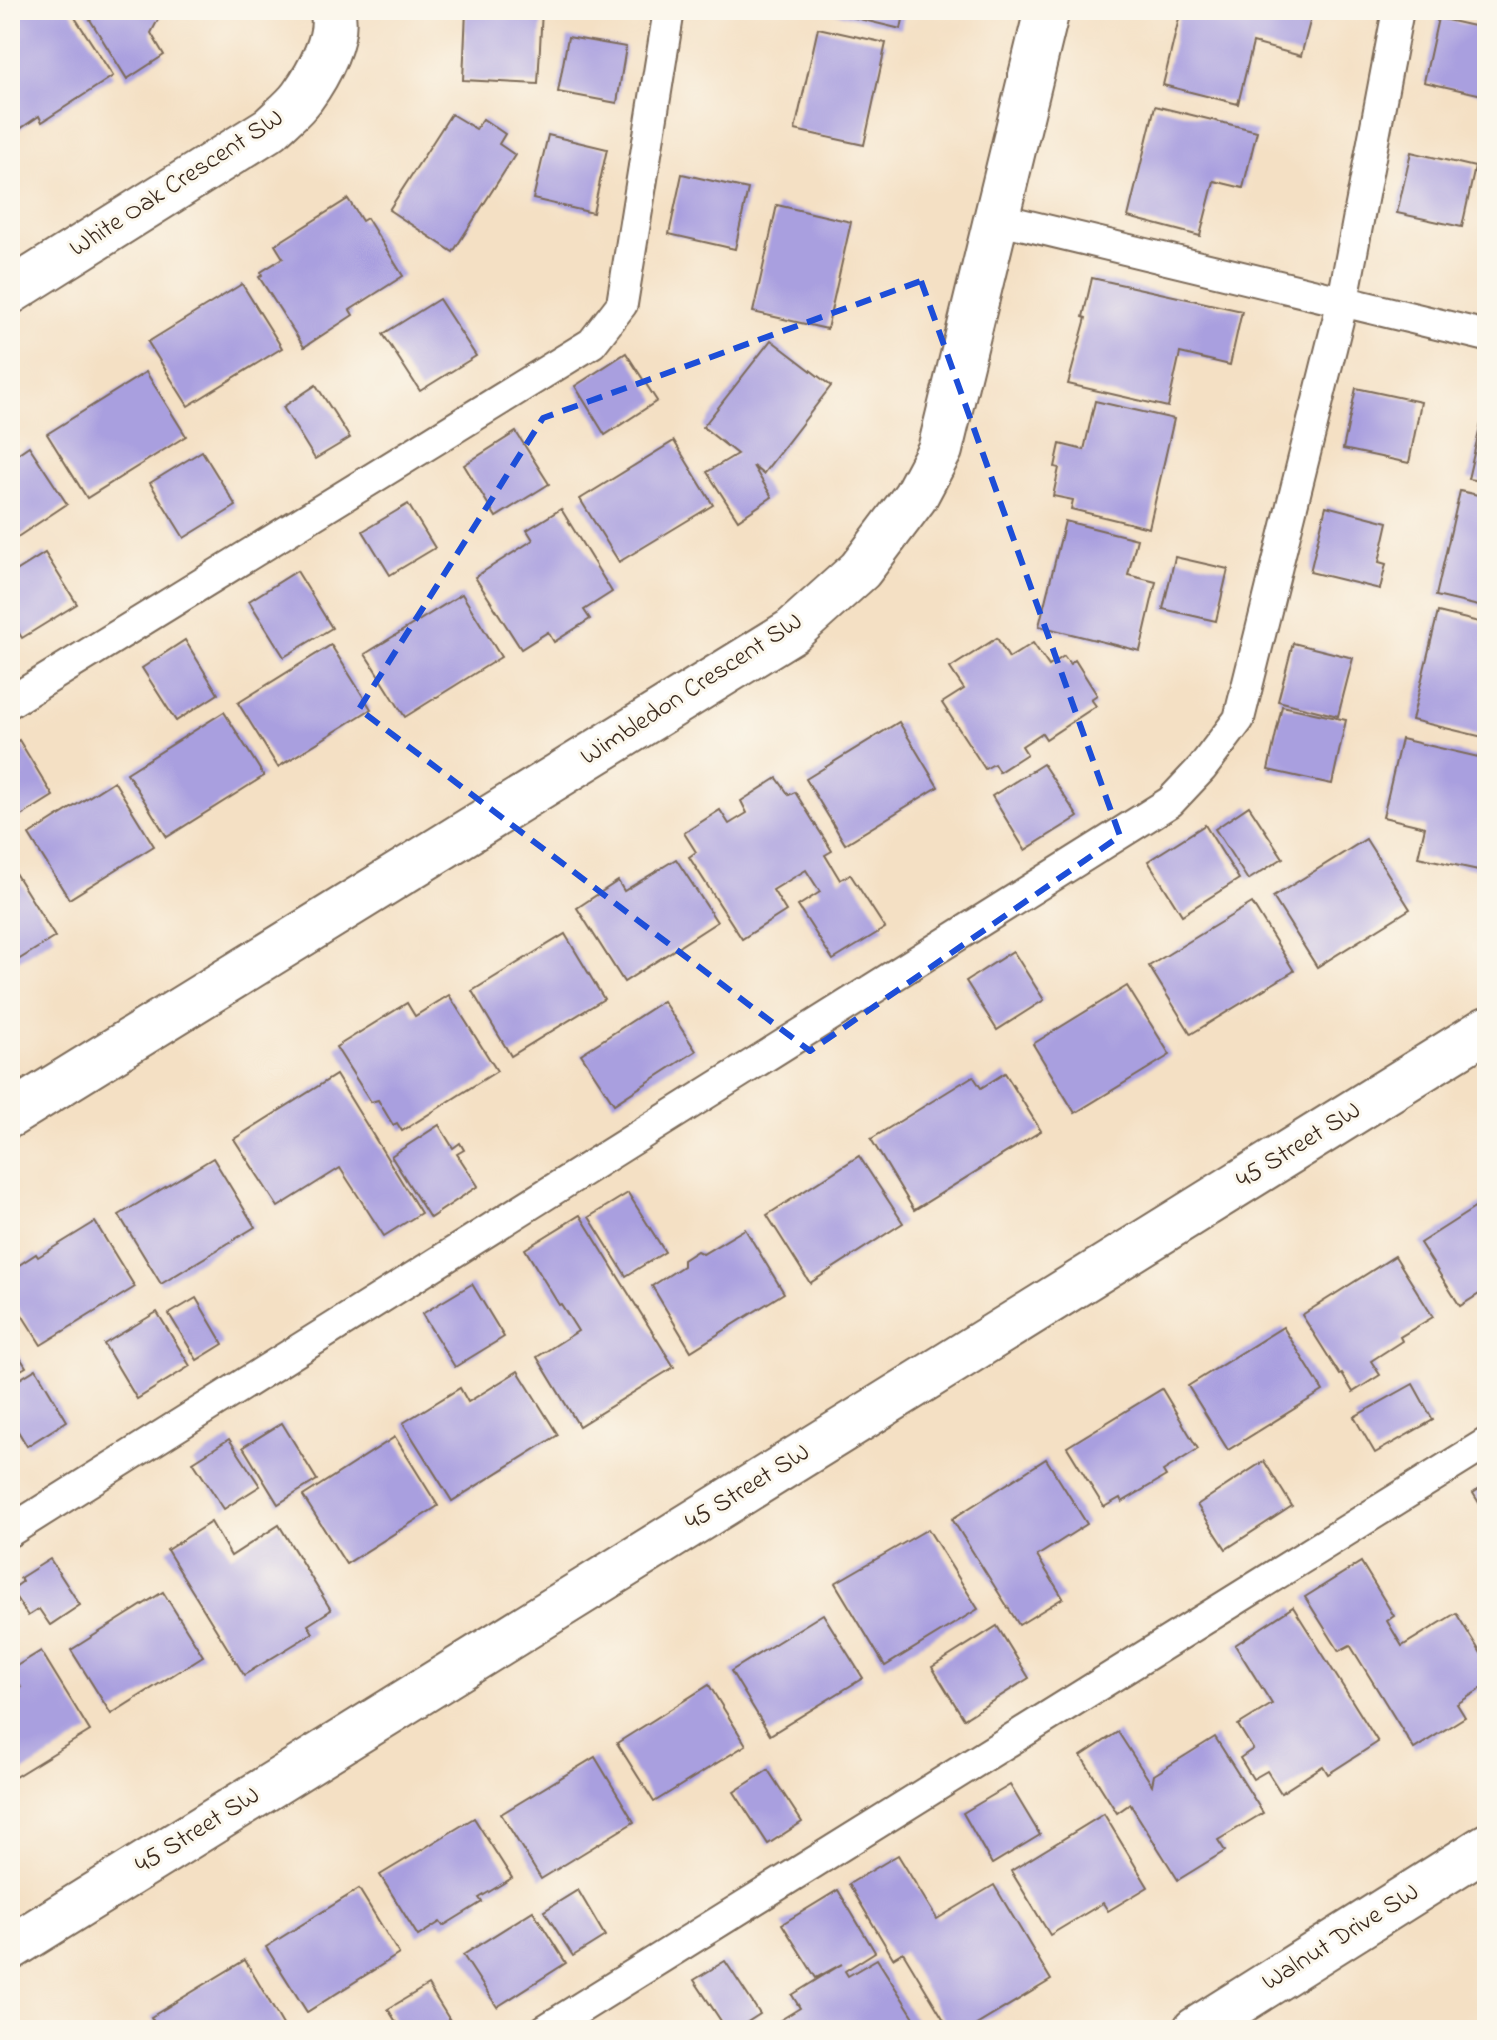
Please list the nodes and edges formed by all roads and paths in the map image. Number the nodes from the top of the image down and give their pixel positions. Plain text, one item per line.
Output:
1 (332, 10) edge
2 (669, 10) edge
3 (1047, 10) edge
4 (1398, 10) edge
5 (996, 218) junction
6 (10, 292) edge
7 (1343, 300) junction
8 (1487, 336) edge
9 (10, 702) edge
10 (1487, 1029) edge
11 (10, 1115) edge
12 (1487, 1443) edge
13 (10, 1531) edge
14 (1487, 1846) edge
15 (10, 1948) edge
16 (545, 2030) edge
17 (1195, 2030) edge

1 - 6 street, White Oak Crescent SW
2 - 9 lane
3 - 5 street, Wimbledon Crescent SW
4 - 7 lane
5 - 7 lane
5 - 11 street, Wimbledon Crescent SW
7 - 8 lane
7 - 13 lane
10 - 15 street, 45 Street SW
12 - 16 lane
14 - 17 street, Walnut Drive SW

